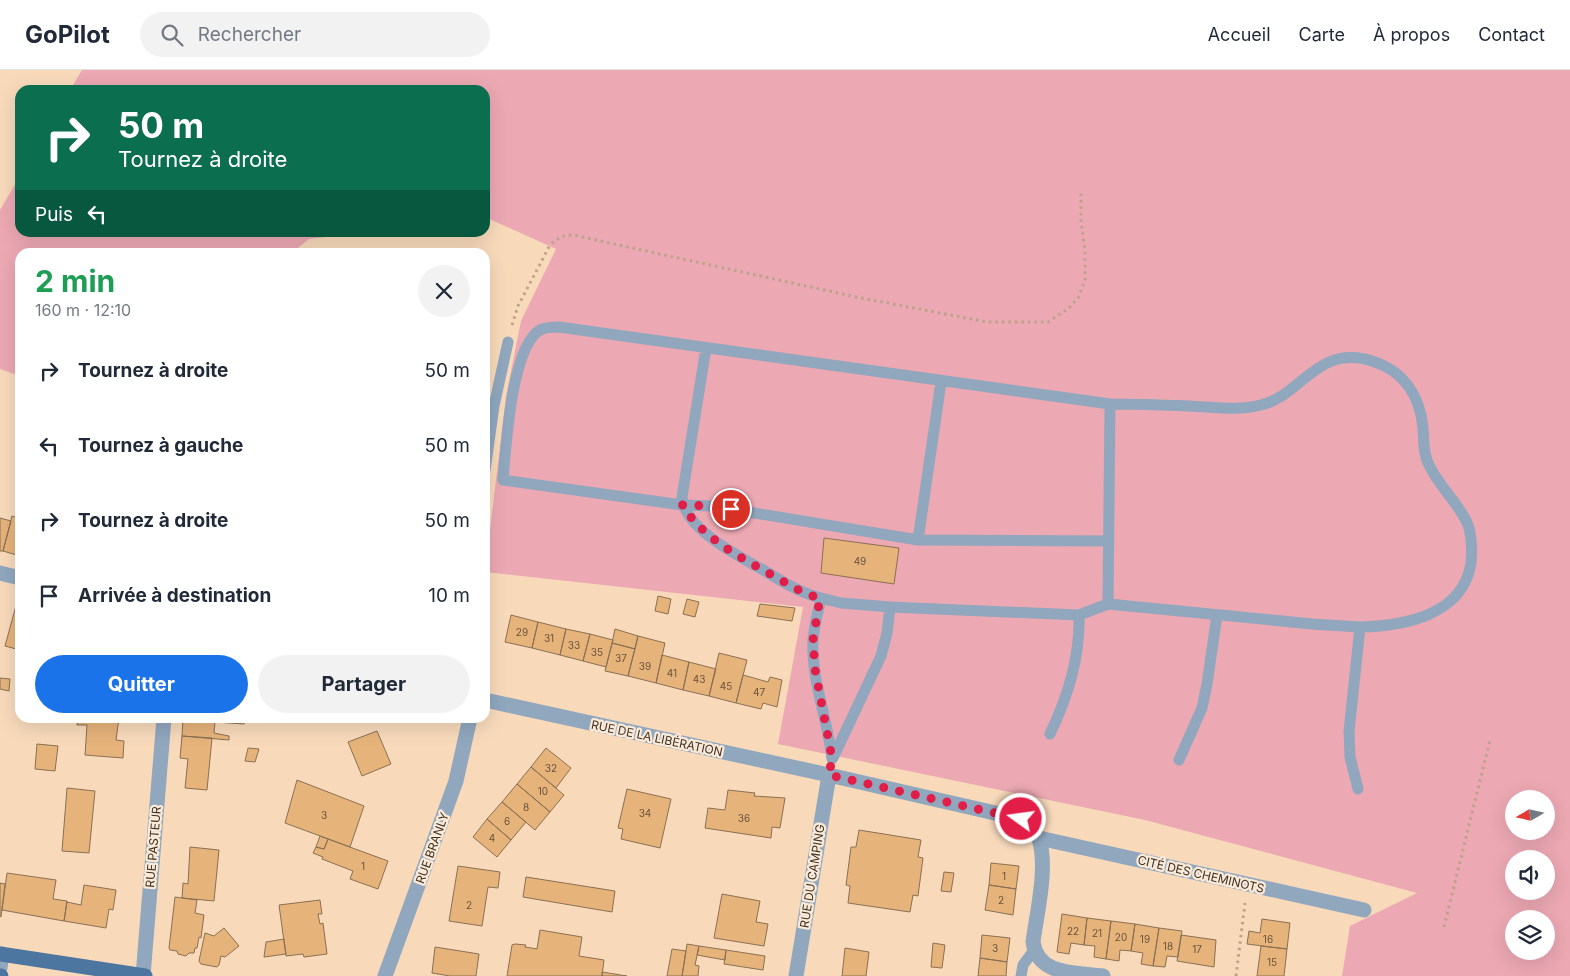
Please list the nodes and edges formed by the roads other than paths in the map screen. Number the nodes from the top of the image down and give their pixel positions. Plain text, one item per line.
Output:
1 (508, 342) road end
2 (706, 348) junction
3 (941, 382) junction
4 (1110, 404) junction
5 (490, 434) edge
6 (682, 505) junction
7 (918, 540) junction
8 (1109, 541) junction
9 (0, 573) edge
10 (15, 577) edge
11 (820, 598) junction
12 (1108, 604) junction
13 (890, 608) junction
14 (1080, 615) junction
15 (1217, 615) junction
16 (1360, 626) junction
17 (490, 701) edge
18 (164, 723) edge
19 (469, 723) edge
20 (1050, 734) dead end
21 (832, 758) junction
22 (1179, 760) dead end
23 (829, 775) junction
24 (1358, 789) dead end
25 (1039, 838) junction
26 (1364, 910) dead end
27 (1034, 950) junction
28 (1, 959) edge
29 (144, 976) edge
30 (385, 976) edge
31 (796, 976) edge
32 (1021, 976) edge
33 (1103, 976) edge

1 - 5 lane
2 - 3 lane
2 - 6 lane
2 - 6 lane
3 - 4 lane
3 - 7 lane
4 - 8 lane
4 - 16 lane
6 - 7 lane
6 - 11 lane
7 - 8 lane
8 - 12 lane
9 - 10 street
11 - 13 lane
11 - 21 lane
12 - 14 lane
12 - 15 lane
13 - 14 lane
13 - 21 lane
14 - 20 lane
15 - 16 lane
15 - 22 lane
16 - 24 lane
17 - 23 street, RUE DE LA LIBÉRATION
18 - 29 street, RUE PASTEUR
19 - 30 street, RUE BRANLY
21 - 23 lane
23 - 25 street
23 - 31 street, RUE DU CAMPING
25 - 26 street, CITÉ DES CHEMINOTS
25 - 27 street
27 - 32 lane
27 - 33 street
28 - 29 main road

